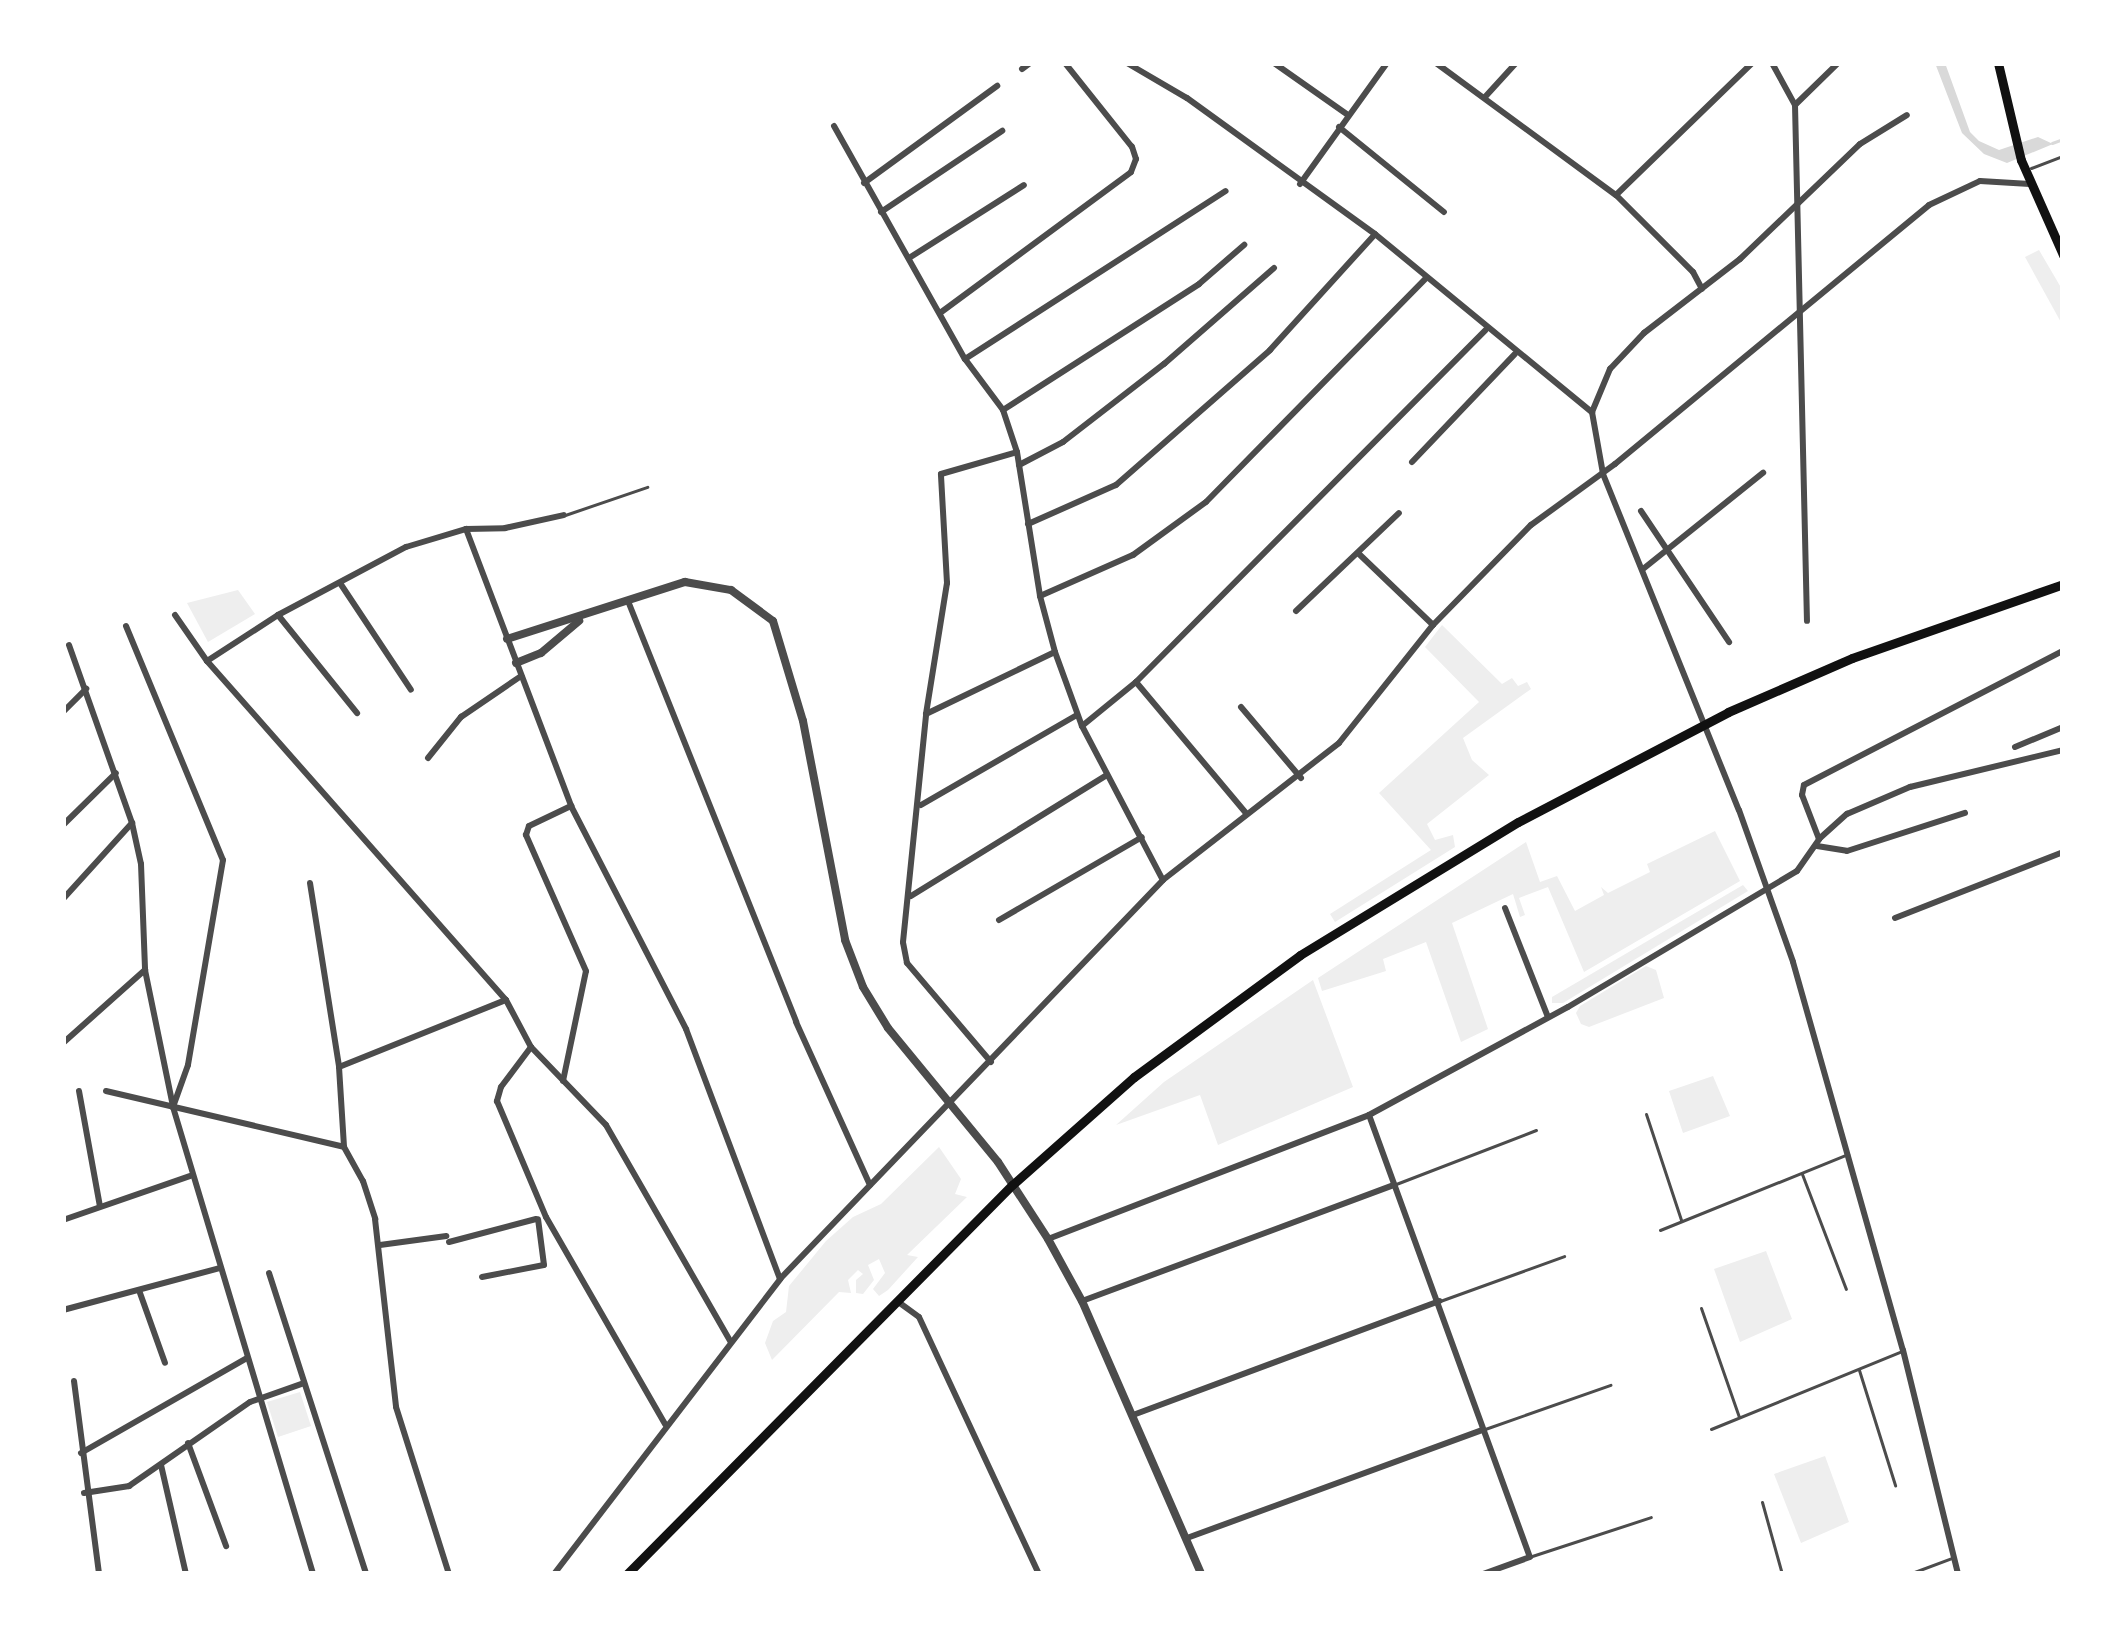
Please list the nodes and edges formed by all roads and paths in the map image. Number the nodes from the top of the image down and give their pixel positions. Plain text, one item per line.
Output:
1 (1065, 63) edge
2 (1127, 63) edge
3 (1274, 63) edge
4 (1374, 63) edge
5 (1436, 63) edge
6 (1516, 63) edge
7 (1752, 63) edge
8 (1772, 63) edge
9 (1838, 63) edge
10 (1998, 63) edge
11 (1384, 66) edge
12 (997, 86) dead end
13 (1485, 97) junction
14 (1795, 105) junction
15 (1348, 115) junction
16 (1907, 115) dead end
17 (834, 126) dead end
18 (1339, 127) junction
19 (1002, 131) dead end
20 (2063, 156) edge
21 (2022, 165) junction
22 (864, 183) junction
23 (1300, 184) junction
24 (2030, 184) junction
25 (1024, 185) dead end
26 (1226, 190) dead end
27 (1616, 195) junction
28 (1799, 201) junction
29 (881, 212) junction
30 (1444, 212) dead end
31 (1375, 234) junction
32 (1244, 245) dead end
33 (2063, 255) edge
34 (910, 259) junction
35 (1274, 268) dead end
36 (1427, 277) junction
37 (1702, 290) junction
38 (1801, 308) junction
39 (940, 313) junction
40 (1486, 331) junction
41 (1516, 354) junction
42 (965, 359) junction
43 (1003, 410) junction
44 (1592, 412) junction
45 (1017, 452) junction
46 (1412, 462) dead end
47 (1019, 466) junction
48 (1763, 472) dead end
49 (1603, 474) junction
50 (647, 487) dead end
51 (1641, 511) dead end
52 (1399, 513) dead end
53 (564, 515) joint
54 (1028, 524) junction
55 (466, 529) junction
56 (1669, 550) junction
57 (1357, 553) junction
58 (1643, 569) junction
59 (339, 581) junction
60 (2063, 586) edge
61 (1040, 596) junction
62 (626, 598) junction
63 (1296, 611) dead end
64 (175, 614) dead end
65 (278, 615) junction
66 (580, 620) junction
67 (1807, 621) dead end
68 (1433, 625) junction
69 (125, 626) dead end
70 (507, 639) junction
71 (1729, 642) dead end
72 (68, 645) dead end
73 (2063, 651) edge
74 (1055, 652) junction
75 (207, 661) junction
76 (516, 663) junction
77 (520, 676) junction
78 (1136, 682) junction
79 (87, 688) junction
80 (411, 690) dead end
81 (1241, 706) dead end
82 (63, 712) edge
83 (357, 713) dead end
84 (926, 714) junction
85 (1077, 715) junction
86 (1082, 726) junction
87 (1701, 726) junction
88 (2063, 727) edge
89 (2015, 747) dead end
90 (2063, 751) edge
91 (428, 758) dead end
92 (117, 772) junction
93 (1107, 775) junction
94 (1301, 778) junction
95 (921, 805) junction
96 (571, 806) junction
97 (1965, 813) dead end
98 (1246, 814) junction
99 (132, 823) junction
100 (63, 825) edge
101 (1142, 837) junction
102 (1818, 842) junction
103 (2063, 852) edge
104 (1163, 880) junction
105 (310, 883) dead end
106 (1769, 888) junction
107 (910, 897) junction
108 (63, 899) edge
109 (1505, 908) dead end
110 (1895, 917) dead end
111 (999, 920) dead end
112 (146, 970) junction
113 (506, 1000) junction
114 (1548, 1017) junction
115 (63, 1043) edge
116 (531, 1047) junction
117 (991, 1063) junction
118 (339, 1067) junction
119 (563, 1082) junction
120 (79, 1091) dead end
121 (106, 1091) dead end
122 (952, 1103) junction
123 (173, 1107) junction
124 (1369, 1114) junction
125 (1646, 1114) dead end
126 (1535, 1130) dead end
127 (344, 1148) junction
128 (1849, 1154) junction
129 (1802, 1173) junction
130 (191, 1176) junction
131 (870, 1185) junction
132 (1012, 1185) junction
133 (1394, 1185) junction
134 (100, 1206) junction
135 (542, 1218) junction
136 (63, 1220) edge
137 (1681, 1222) junction
138 (1660, 1230) dead end
139 (1048, 1239) junction
140 (380, 1246) junction
141 (1564, 1256) dead end
142 (220, 1268) junction
143 (269, 1273) dead end
144 (482, 1277) dead end
145 (780, 1280) junction
146 (1846, 1289) dead end
147 (140, 1293) junction
148 (897, 1301) junction
149 (1082, 1301) junction
150 (1439, 1301) junction
151 (1701, 1308) dead end
152 (63, 1310) edge
153 (732, 1343) junction
154 (1904, 1350) junction
155 (247, 1358) junction
156 (165, 1363) dead end
157 (1858, 1369) junction
158 (74, 1381) dead end
159 (304, 1383) junction
160 (1610, 1385) dead end
161 (258, 1397) junction
162 (1133, 1415) junction
163 (1740, 1418) junction
164 (665, 1424) junction
165 (1483, 1429) junction
166 (1711, 1429) dead end
167 (188, 1443) junction
168 (81, 1453) junction
169 (160, 1465) junction
170 (1895, 1485) dead end
171 (85, 1493) junction
172 (1762, 1502) dead end
173 (1651, 1517) dead end
174 (1187, 1538) junction
175 (226, 1546) dead end
176 (1530, 1557) junction
177 (1956, 1557) junction
178 (309, 1572) edge
179 (99, 1574) edge
180 (186, 1574) edge
181 (366, 1574) edge
182 (449, 1574) edge
183 (554, 1574) edge
184 (627, 1574) edge
185 (1039, 1574) edge
186 (1201, 1574) edge
187 (1483, 1574) edge
188 (1782, 1574) edge
189 (1909, 1574) edge
190 (1958, 1574) edge

1 - 39 street
2 - 23 street
3 - 15 street
4 - 11 street
5 - 13 street
6 - 13 street
7 - 27 street
8 - 14 street
9 - 14 street
10 - 21 main road
11 - 15 street
12 - 22 street
13 - 27 street
14 - 28 street
15 - 18 street
16 - 28 street
17 - 22 street
18 - 23 street
18 - 30 street
19 - 29 street
20 - 21 lane
21 - 24 main road
22 - 29 street
23 - 31 street
24 - 33 main road
24 - 38 street
25 - 34 street
26 - 42 street
27 - 37 street
28 - 37 street
28 - 38 street
29 - 34 street
31 - 36 street
31 - 54 street
32 - 43 street
34 - 39 street
35 - 47 street
36 - 40 street
36 - 61 street
37 - 44 street
38 - 49 street
38 - 67 street
39 - 42 street
40 - 41 street
40 - 78 street
41 - 44 street
41 - 46 street
42 - 43 street
43 - 45 street
44 - 49 street
45 - 47 street
45 - 84 street
47 - 54 street
48 - 56 street
49 - 58 street
49 - 68 street
50 - 53 lane
51 - 56 street
52 - 57 street
53 - 55 street
54 - 61 street
55 - 59 street
55 - 70 street
56 - 58 street
56 - 71 street
57 - 63 street
57 - 68 street
58 - 87 street
59 - 65 street
59 - 80 street
60 - 87 main road
61 - 74 street
62 - 66 street
62 - 122 street
62 - 131 street
64 - 75 street
65 - 75 street
65 - 83 street
66 - 70 street
66 - 76 street
68 - 94 street
69 - 123 street
70 - 76 street
72 - 79 street
73 - 102 street
74 - 84 street
74 - 85 street
75 - 113 street
76 - 77 street
77 - 91 street
77 - 96 street
78 - 86 street
78 - 98 street
79 - 82 street
79 - 92 street
81 - 94 street
84 - 95 street
85 - 86 street
85 - 95 street
86 - 93 street
87 - 106 street
87 - 132 main road
88 - 89 street
90 - 102 street
92 - 99 street
92 - 100 street
93 - 101 street
93 - 107 street
94 - 98 street
95 - 107 street
96 - 119 street
96 - 145 street
97 - 102 street
98 - 104 street
99 - 108 street
99 - 112 street
101 - 104 street
101 - 111 street
102 - 106 street
103 - 110 street
104 - 117 street
105 - 118 street
106 - 114 street
106 - 128 street
107 - 117 street
109 - 114 street
112 - 115 street
112 - 123 street
113 - 116 street
113 - 118 street
114 - 124 street
116 - 119 street
116 - 135 street
117 - 122 street
118 - 127 street
119 - 153 street
120 - 134 street
121 - 123 street
122 - 131 street
122 - 132 street
123 - 127 street
123 - 130 street
124 - 133 street
124 - 139 street
125 - 137 lane
126 - 133 lane
127 - 140 street
128 - 129 lane
128 - 154 street
129 - 137 lane
129 - 146 lane
130 - 134 street
130 - 142 street
131 - 145 street
132 - 139 street
132 - 148 main road
133 - 149 street
133 - 150 street
134 - 136 street
135 - 140 street
135 - 144 street
135 - 164 street
137 - 138 lane
139 - 149 street
140 - 182 street
141 - 150 lane
142 - 147 street
142 - 155 street
143 - 159 street
145 - 153 street
147 - 152 street
147 - 156 street
148 - 184 main road
148 - 185 street
149 - 162 street
150 - 162 street
150 - 165 street
151 - 163 lane
153 - 164 street
154 - 157 lane
154 - 177 street
155 - 161 street
155 - 168 street
157 - 163 lane
157 - 170 lane
158 - 168 street
159 - 161 street
159 - 181 street
160 - 165 lane
161 - 167 street
161 - 178 street
162 - 174 street
163 - 166 lane
164 - 183 street
165 - 174 street
165 - 176 street
167 - 169 street
167 - 175 street
168 - 171 street
169 - 171 street
169 - 180 street
171 - 179 street
172 - 188 lane
173 - 176 lane
174 - 186 street
176 - 187 street
177 - 189 lane
177 - 190 street

